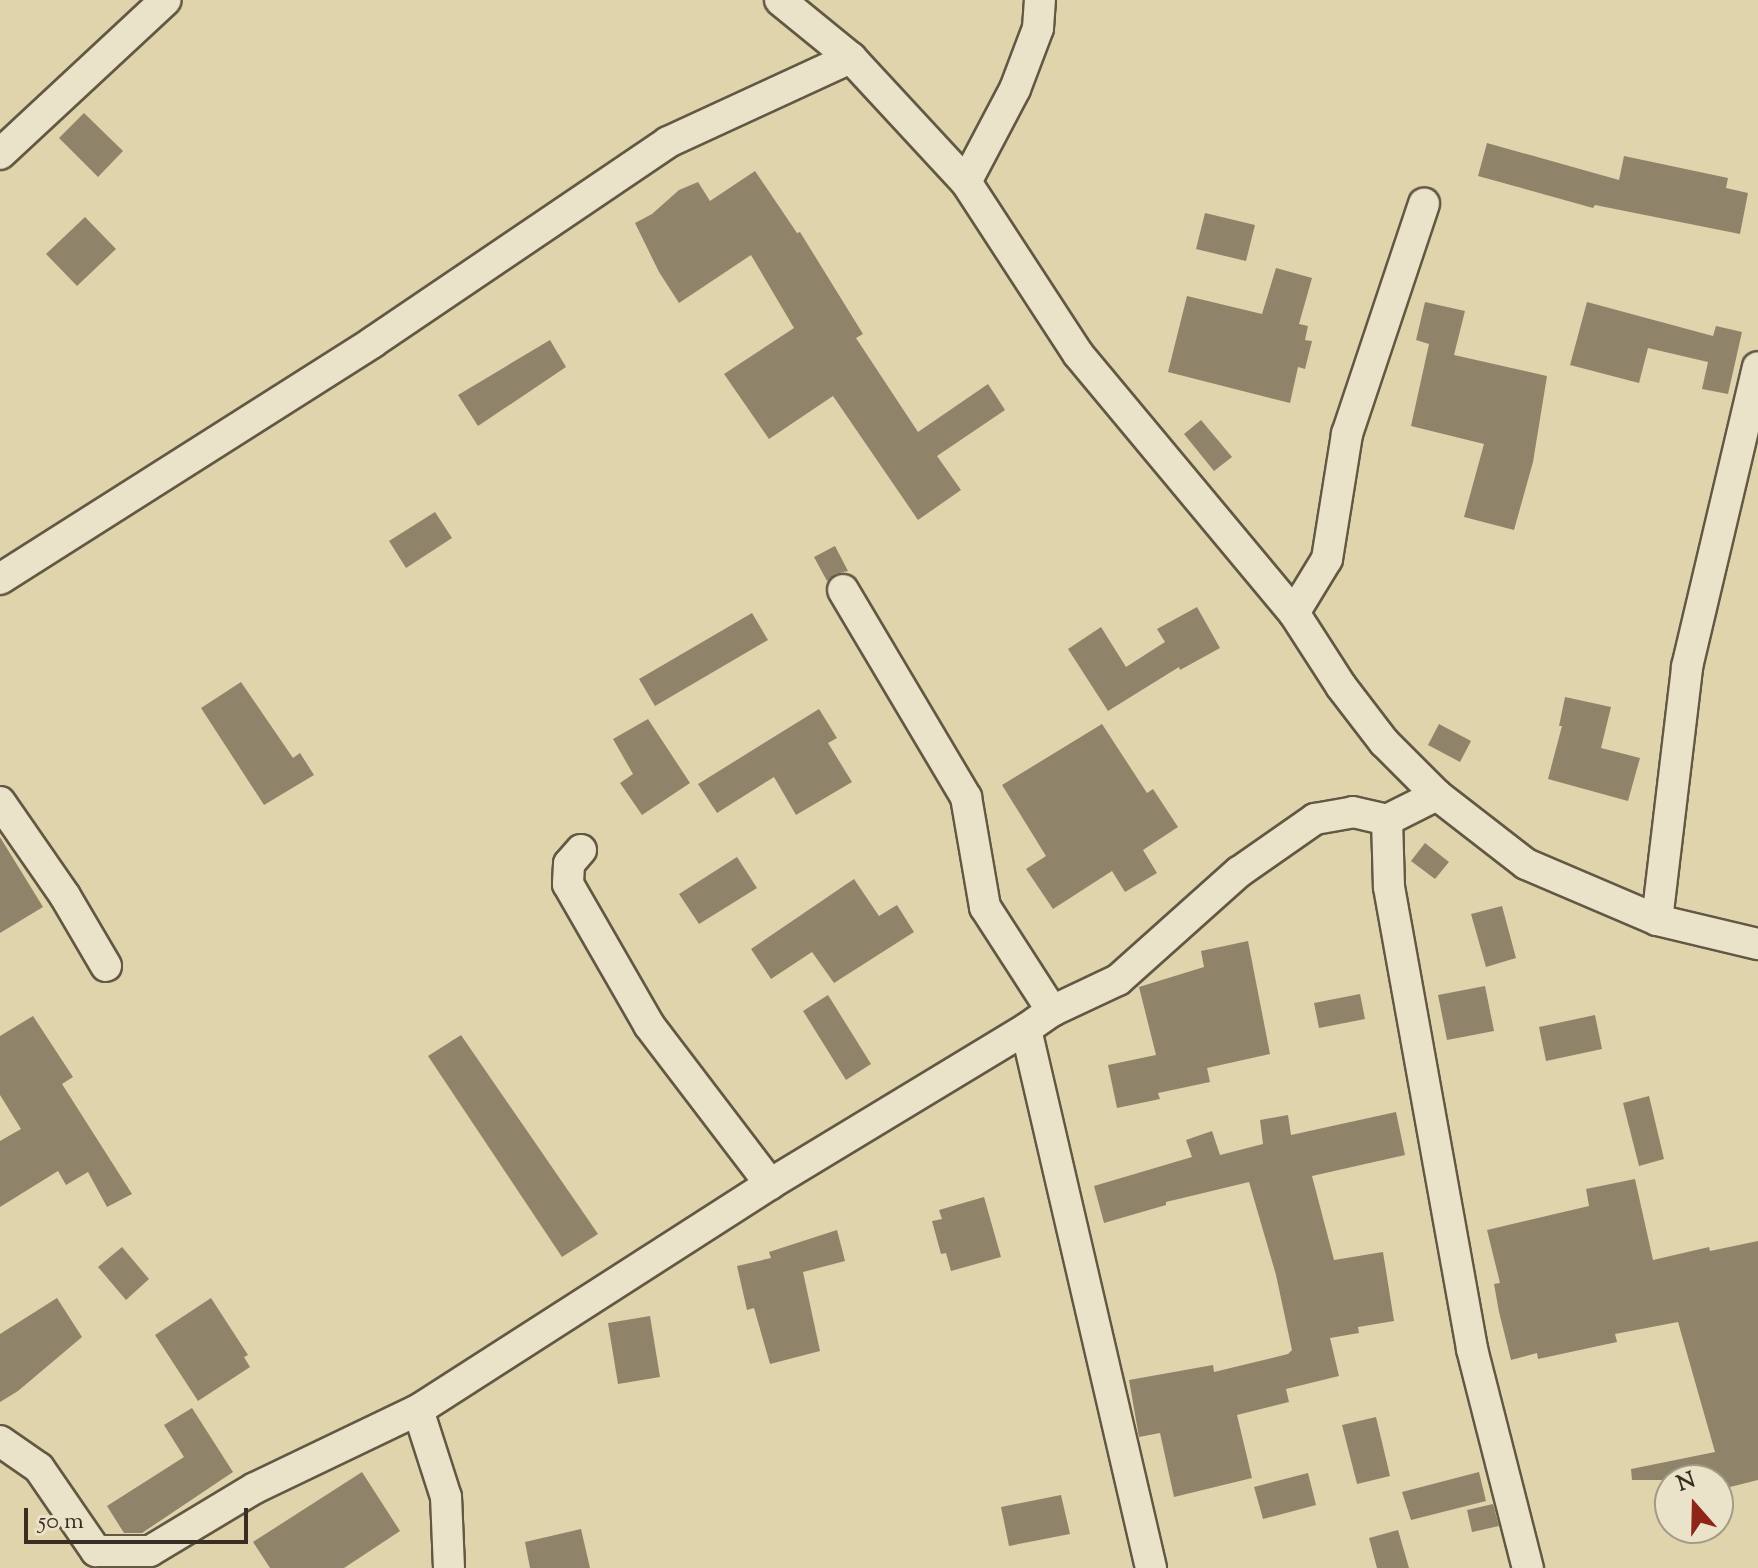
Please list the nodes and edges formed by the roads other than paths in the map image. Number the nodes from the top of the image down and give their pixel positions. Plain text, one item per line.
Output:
1 (166, 0) edge
2 (780, 0) edge
3 (1040, 0) edge
4 (851, 58) junction
5 (0, 154) edge
6 (966, 182) junction
7 (1424, 204) dead end
8 (1758, 367) edge
9 (0, 579) edge
10 (843, 590) dead end
11 (1294, 613) junction
12 (1437, 795) junction
13 (0, 802) edge
14 (1387, 820) junction
15 (581, 850) dead end
16 (1657, 920) junction
17 (1758, 944) edge
18 (106, 966) dead end
19 (1052, 1011) junction
20 (1026, 1029) junction
21 (770, 1184) junction
22 (418, 1410) junction
23 (0, 1441) edge
24 (449, 1568) edge
25 (1151, 1568) edge
26 (1528, 1568) edge

1 - 5 street
2 - 4 street
3 - 6 street
4 - 6 street
4 - 9 street
6 - 11 street
7 - 11 street
8 - 16 street
10 - 19 street
11 - 12 street
12 - 14 street
12 - 16 street
13 - 18 street
14 - 19 street
14 - 26 street
15 - 21 street
16 - 17 street
19 - 20 street
20 - 21 street
20 - 25 street
21 - 22 street
22 - 23 street
22 - 24 street

